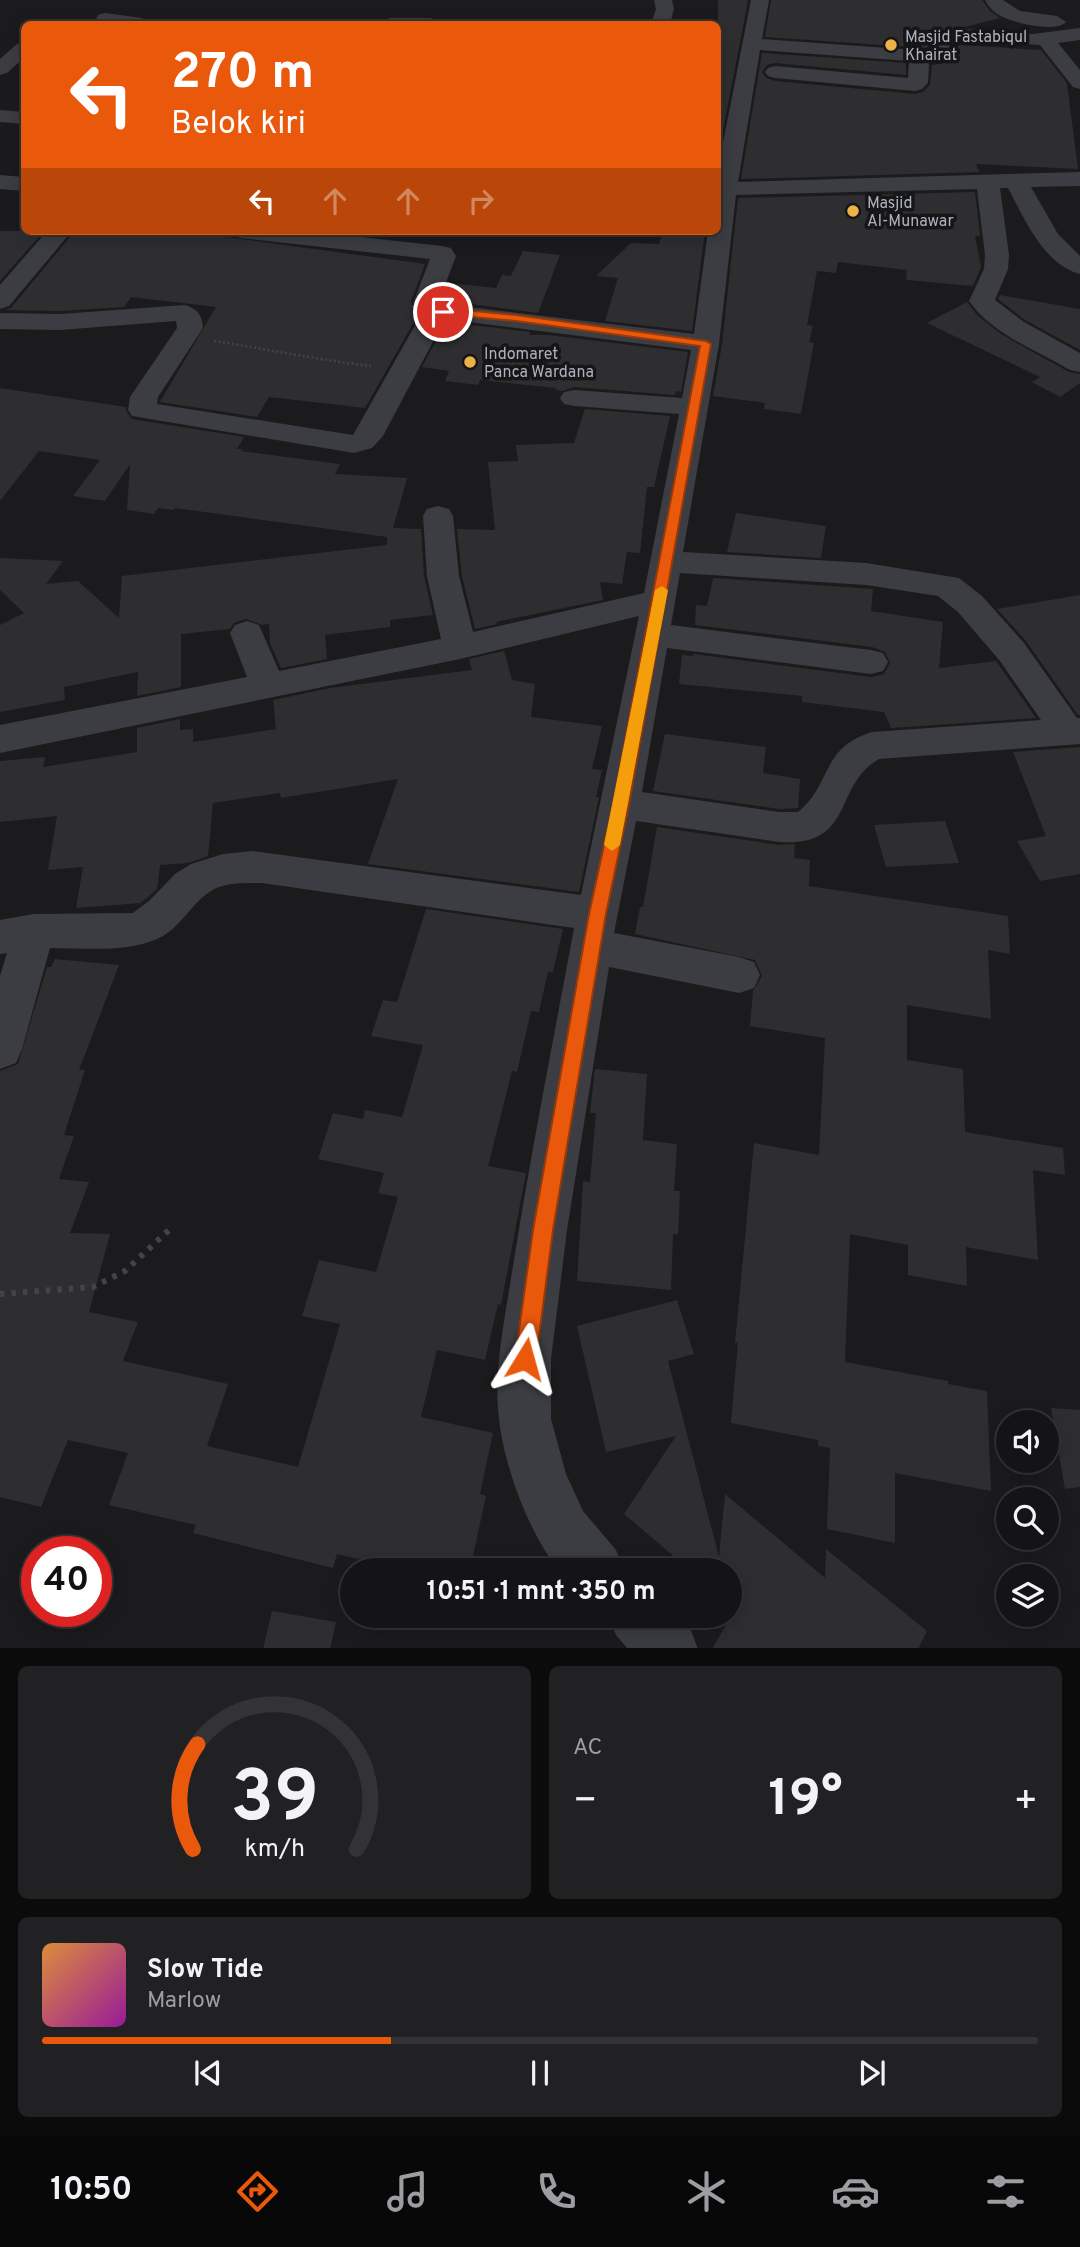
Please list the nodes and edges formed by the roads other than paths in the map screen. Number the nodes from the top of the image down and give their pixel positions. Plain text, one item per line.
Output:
1 (663, 0) edge
2 (760, 0) edge
3 (994, 0) edge
4 (105, 19) dead end
5 (120, 21) edge
6 (662, 21) edge
7 (1080, 25) edge
8 (1080, 34) edge
9 (21, 39) edge
10 (1046, 40) junction
11 (919, 56) junction
12 (751, 57) junction
13 (0, 69) edge
14 (1080, 83) edge
15 (0, 116) edge
16 (21, 118) edge
17 (1080, 179) edge
18 (1016, 180) junction
19 (988, 181) junction
20 (0, 182) edge
21 (21, 184) edge
22 (721, 189) edge
23 (57, 235) edge
24 (277, 235) edge
25 (717, 235) edge
26 (1080, 267) edge
27 (0, 301) edge
28 (437, 313) junction
29 (0, 321) edge
30 (706, 344) junction
31 (1080, 364) edge
32 (574, 398) dead end
33 (694, 407) junction
34 (438, 516) dead end
35 (667, 562) junction
36 (657, 617) junction
37 (247, 633) dead end
38 (460, 647) junction
39 (871, 662) dead end
40 (267, 684) junction
41 (1074, 732) edge
42 (0, 739) edge
43 (621, 804) junction
44 (595, 930) junction
45 (17, 934) edge
46 (739, 975) dead end
47 (0, 1049) edge
48 (586, 1558) edge
49 (649, 1628) edge
50 (669, 1648) edge

1 - 6 street
2 - 12 street
3 - 7 street
4 - 5 street
8 - 10 street
9 - 13 street
10 - 11 street
10 - 14 street
11 - 12 street
11 - 12 street
12 - 22 street
15 - 16 street
17 - 18 street
18 - 19 street
18 - 26 street
19 - 22 street
19 - 31 street
20 - 21 street
23 - 27 street
24 - 28 street
25 - 30 street
28 - 29 street
28 - 30 street
30 - 33 street
32 - 33 street
33 - 35 street
34 - 38 street
35 - 36 street
35 - 41 street
36 - 38 street
36 - 39 street
36 - 43 street
37 - 40 street
38 - 40 street
40 - 42 street
41 - 43 street
43 - 44 street
44 - 45 street
44 - 46 street
44 - 48 street
45 - 47 street
49 - 50 street

